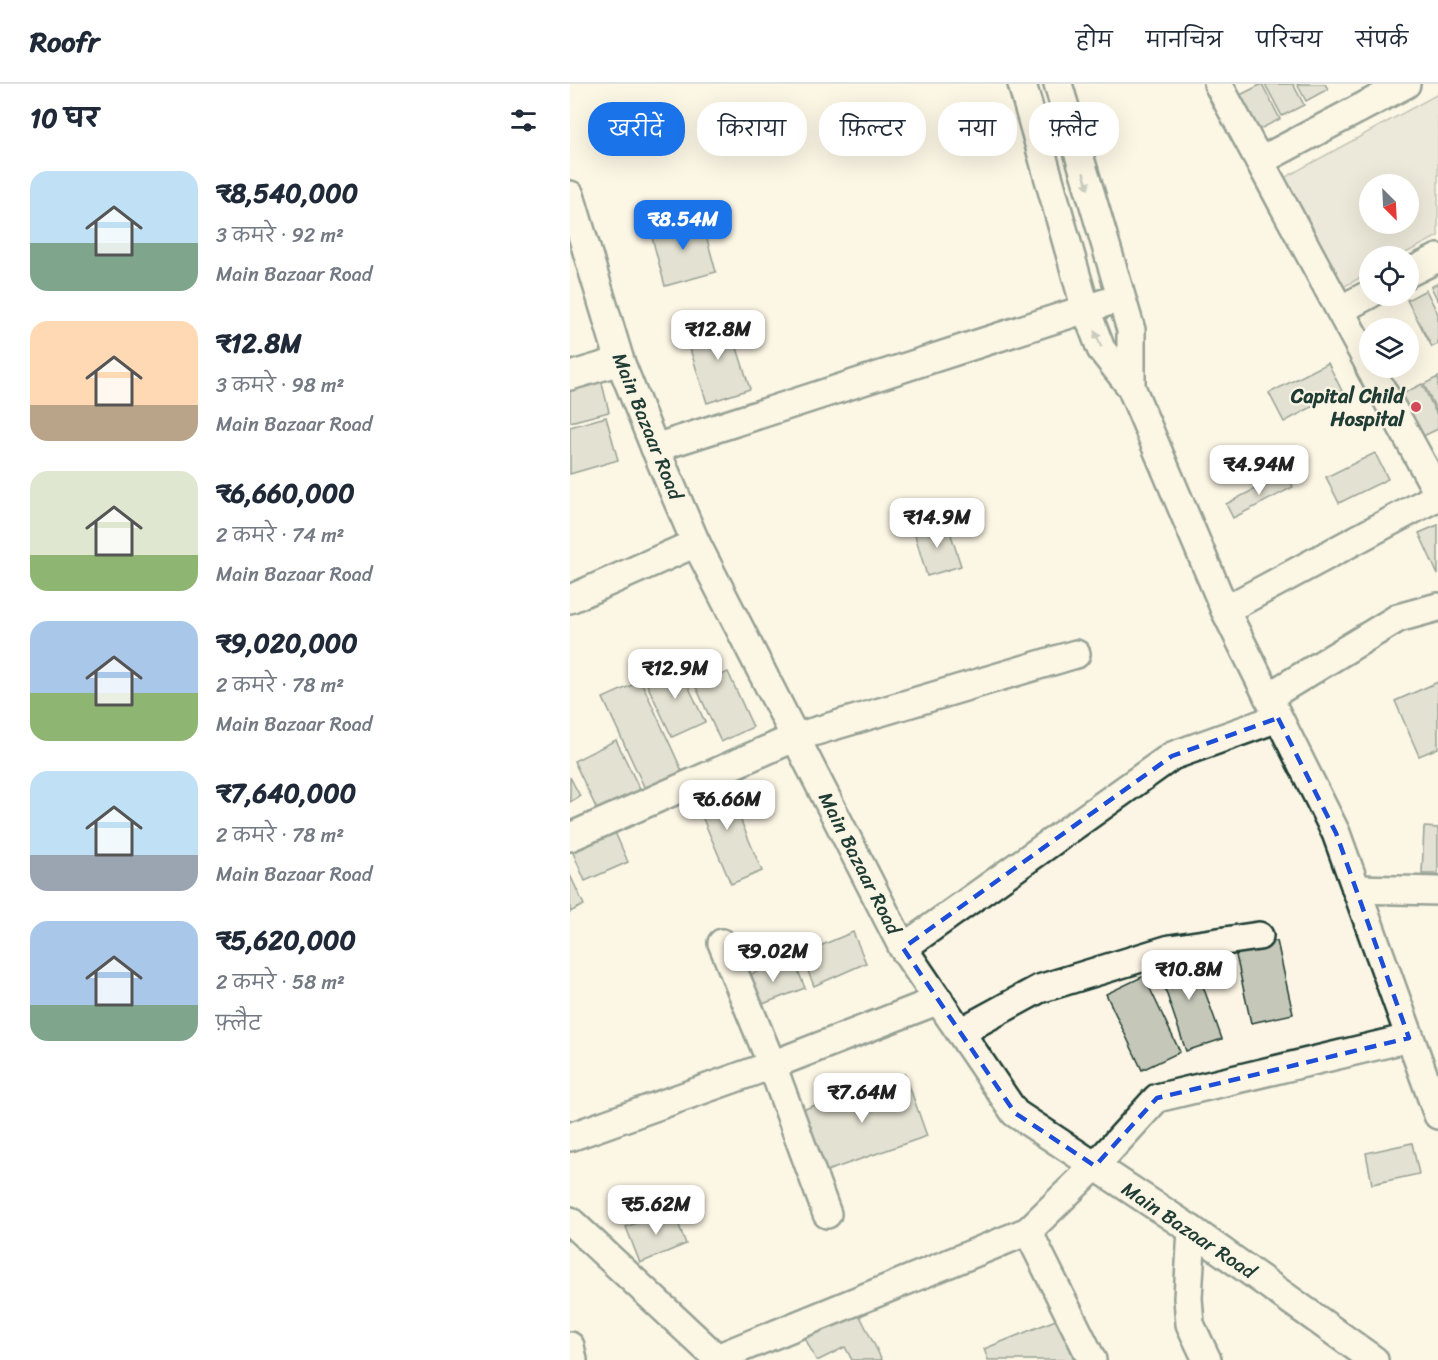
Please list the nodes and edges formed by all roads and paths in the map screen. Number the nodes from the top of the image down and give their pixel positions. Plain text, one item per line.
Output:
1 (1022, 84) edge
2 (1058, 84) edge
3 (1219, 84) edge
4 (1406, 84) edge
5 (1260, 161) junction
6 (570, 195) edge
7 (1438, 258) edge
8 (1419, 268) edge
9 (1120, 298) junction
10 (1359, 300) edge
11 (1086, 310) junction
12 (1340, 310) junction
13 (1359, 346) edge
14 (620, 361) junction
15 (570, 376) edge
16 (1376, 378) edge
17 (1131, 387) junction
18 (655, 448) junction
19 (1438, 494) edge
20 (696, 543) junction
21 (570, 599) edge
22 (1438, 608) edge
23 (1225, 610) junction
24 (1076, 654) dead end
25 (1273, 707) junction
26 (796, 737) junction
27 (570, 837) edge
28 (1356, 889) junction
29 (1438, 891) edge
30 (1259, 936) dead end
31 (722, 943) dead end
32 (903, 948) junction
33 (939, 1000) junction
34 (960, 1032) junction
35 (1410, 1038) junction
36 (772, 1065) junction
37 (1438, 1115) edge
38 (570, 1137) edge
39 (1095, 1166) junction
40 (827, 1214) dead end
41 (570, 1221) edge
42 (1192, 1230) junction
43 (1028, 1231) junction
44 (570, 1346) edge
45 (718, 1359) edge
46 (573, 1360) edge
47 (1092, 1360) edge
48 (1207, 1360) edge
49 (1374, 1360) edge

1 - 11 street
2 -> 9 street
3 - 5 street
4 - 5 street
5 - 12 street
6 - 14 street, Main Bazaar Road
7 - 8 street
9 - 11 street
9 - 17 street
10 - 12 street
17 -> 11 street
11 - 18 street
12 - 13 street
14 - 15 street
14 - 18 street, Main Bazaar Road
16 - 19 street
17 - 23 street
18 - 20 street, Main Bazaar Road
19 - 23 street
20 - 21 street
20 - 26 street, Main Bazaar Road
22 - 25 street
23 - 25 street
24 - 26 street
25 - 28 street
25 - 32 street
26 - 27 street
26 - 32 street, Main Bazaar Road
28 - 29 street
28 - 35 street
30 - 34 street
31 - 36 street
32 - 33 street, Main Bazaar Road
33 - 34 street, Main Bazaar Road
33 - 36 street
34 - 39 street, Main Bazaar Road
35 - 37 street
35 - 39 street
36 - 38 street
36 - 40 street
39 - 42 street, Main Bazaar Road
39 - 43 street
41 - 45 street
42 - 48 street
42 - 49 street, Main Bazaar Road
43 - 45 street
43 - 47 street
44 - 46 street

